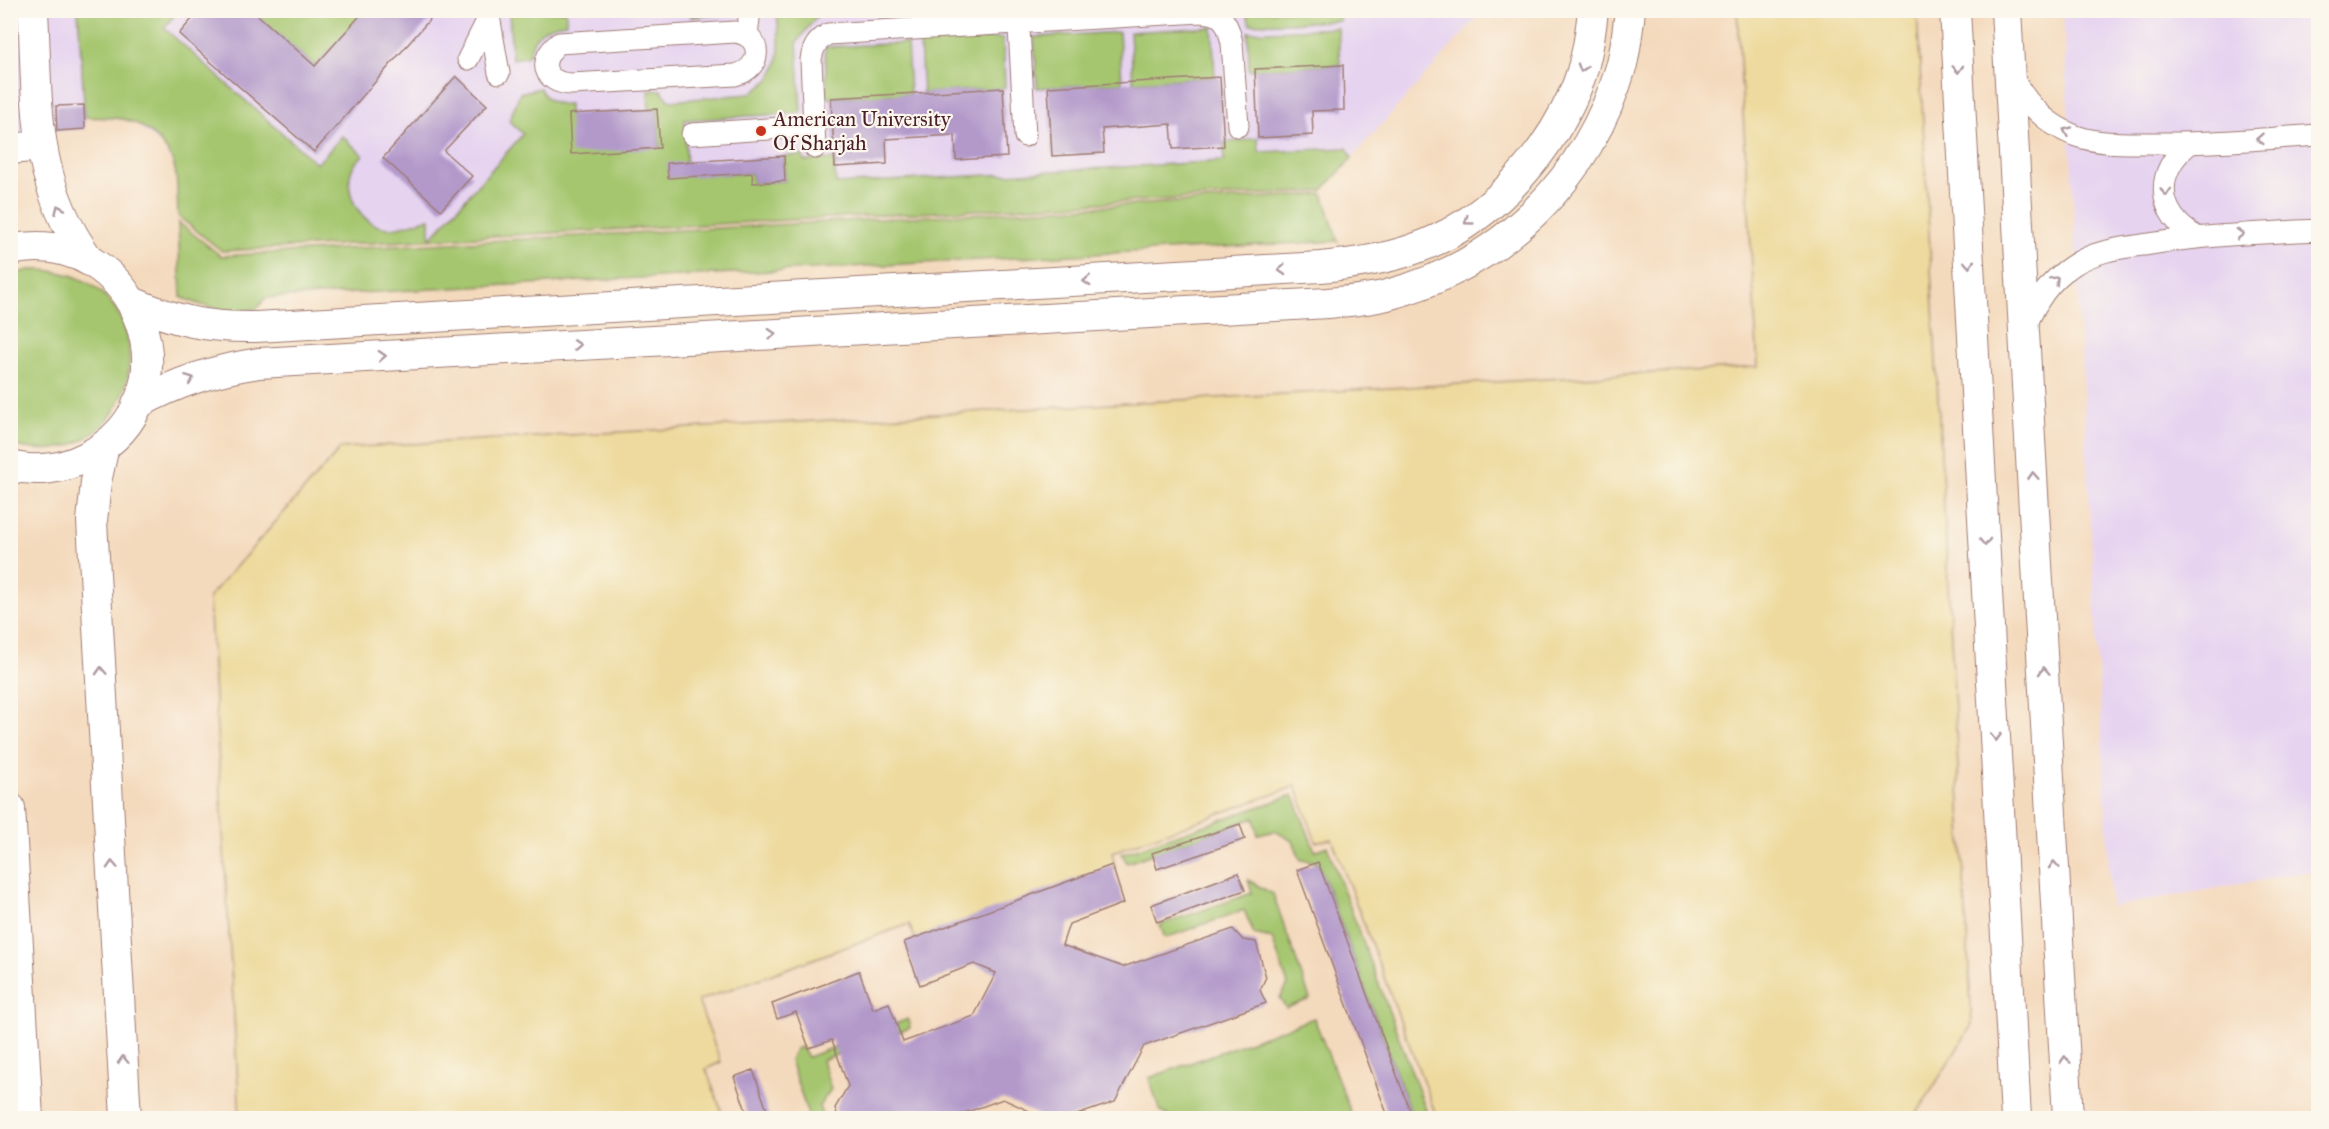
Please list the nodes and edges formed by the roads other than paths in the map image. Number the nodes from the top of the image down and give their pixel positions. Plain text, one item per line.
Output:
1 (33, 10) edge
2 (750, 10) edge
3 (1593, 10) edge
4 (1630, 10) edge
5 (1955, 10) edge
6 (2006, 10) edge
7 (488, 15) edge
8 (1018, 16) edge
9 (747, 36) junction
10 (468, 60) dead end
11 (2009, 71) junction
12 (498, 73) dead end
13 (814, 126) junction
14 (1238, 126) dead end
15 (692, 134) dead end
16 (2319, 135) edge
17 (1024, 136) dead end
18 (2191, 143) junction
19 (41, 146) junction
20 (815, 148) dead end
21 (10, 149) edge
22 (2319, 230) edge
23 (2197, 237) junction
24 (10, 250) edge
25 (88, 260) junction
26 (132, 302) junction
27 (2025, 330) junction
28 (137, 404) junction
29 (104, 446) junction
30 (10, 466) edge
31 (10, 808) edge
32 (28, 1119) edge
33 (126, 1119) edge
34 (2016, 1119) edge
35 (2068, 1119) edge

1 - 19 street
2 - 9 street
3 -> 26 street
28 -> 4 street
5 -> 34 street
6 - 11 street
7 - 10 street
7 - 12 street
8 - 13 street
8 - 14 street
8 - 17 street
9 - 9 street
18 -> 11 street
11 - 27 street
13 - 15 street
13 - 20 street
16 -> 18 street
18 -> 23 street
19 - 21 street
25 -> 19 street
23 -> 22 street
27 -> 23 street
24 - 25 street
25 - 26 street
26 - 28 street
35 -> 27 street
28 - 29 street
29 - 30 street
33 -> 29 street
31 - 32 street

